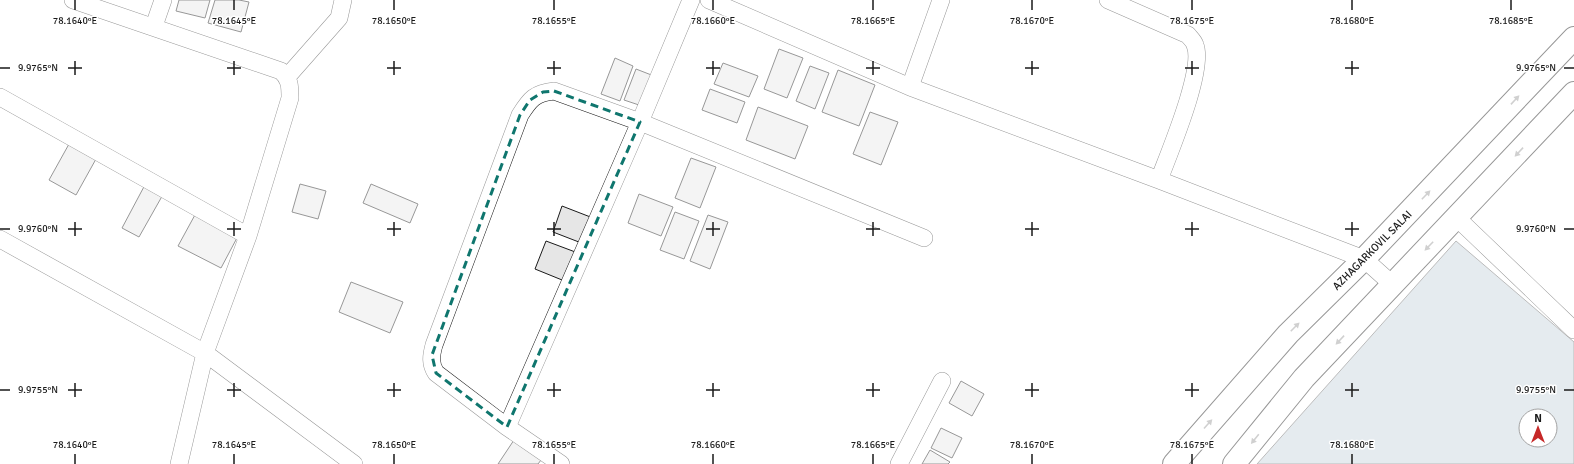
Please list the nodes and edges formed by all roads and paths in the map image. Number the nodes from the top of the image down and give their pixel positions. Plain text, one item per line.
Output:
1 (73, 0) edge
2 (163, 0) edge
3 (343, 0) edge
4 (690, 0) edge
5 (709, 0) edge
6 (941, 0) edge
7 (1108, 0) edge
8 (154, 26) junction
9 (1574, 38) edge
10 (287, 77) junction
11 (910, 88) junction
12 (1574, 93) edge
13 (0, 97) edge
14 (640, 122) junction
15 (1159, 180) junction
16 (1457, 218) junction
17 (248, 236) junction
18 (924, 238) dead end
19 (0, 239) edge
20 (1364, 259) junction
21 (1392, 284) junction
22 (1574, 330) edge
23 (205, 353) junction
24 (942, 381) dead end
25 (507, 427) junction
26 (179, 464) edge
27 (354, 464) edge
28 (560, 464) edge
29 (899, 464) edge
30 (1174, 464) edge
31 (1234, 464) edge

1 - 8 street
2 - 8 street
3 - 10 street
4 - 14 street
5 - 11 street
6 - 11 street
7 - 15 street
8 - 10 street
20 -> 9 main road, AZHAGARKOVIL SALAI
10 - 17 street
11 - 15 street
12 -> 16 main road
13 - 17 street
14 - 18 street
14 - 25 street
14 - 25 street
15 - 20 street
16 -> 21 main road
16 - 22 street
17 - 23 street
19 - 23 street
20 - 21 street
30 -> 20 main road, AZHAGARKOVIL SALAI
21 -> 31 main road
23 - 26 street
23 - 27 street
24 - 29 street
25 - 28 street

